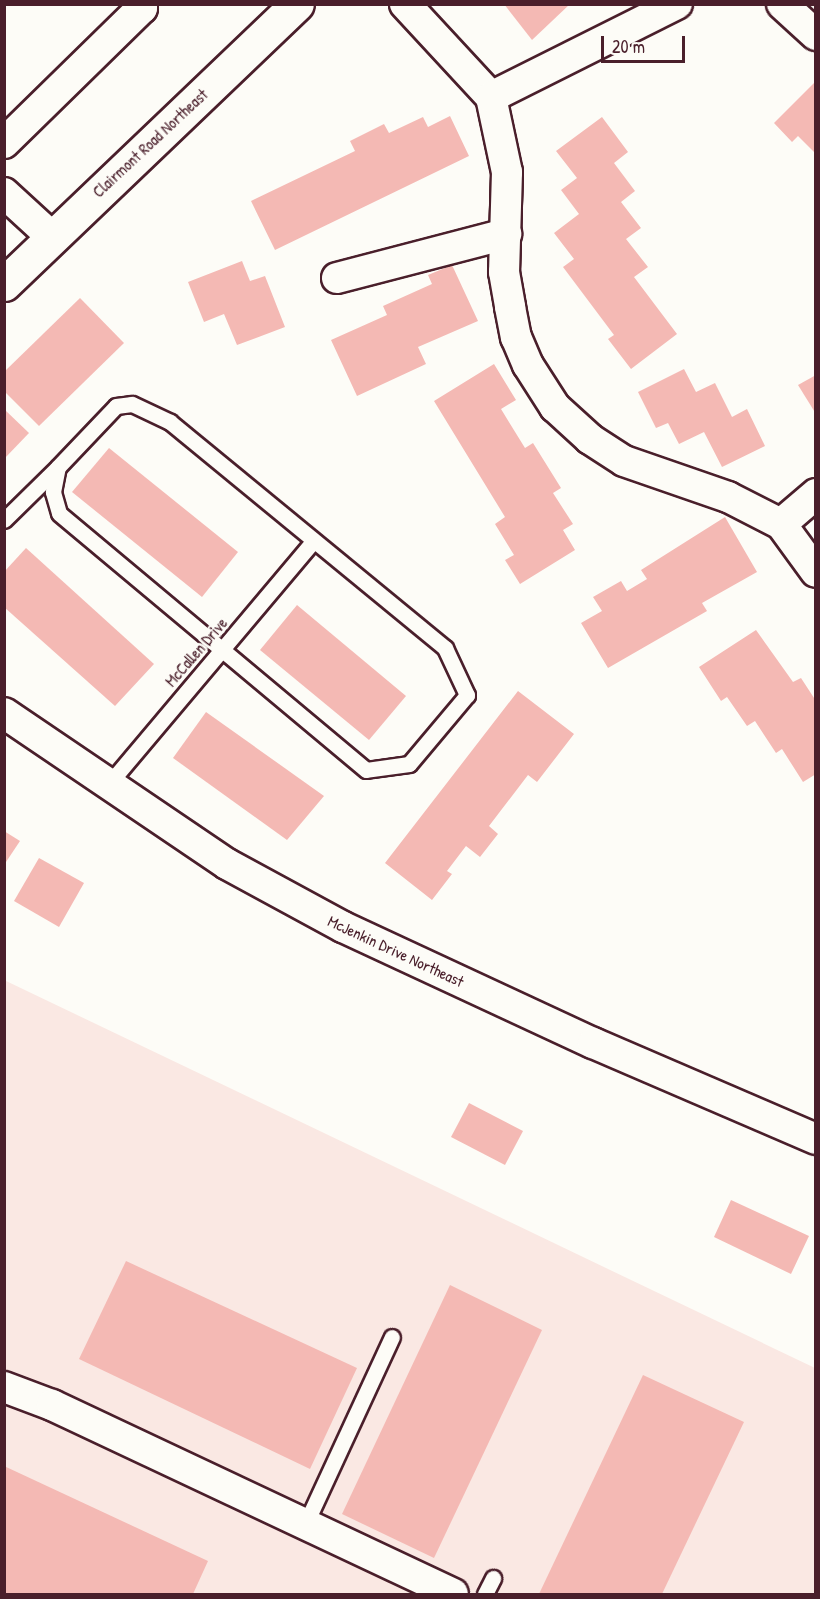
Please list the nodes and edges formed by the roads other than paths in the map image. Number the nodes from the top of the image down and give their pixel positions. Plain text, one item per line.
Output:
1 (140, 4) edge
2 (297, 4) edge
3 (405, 4) edge
4 (677, 4) edge
5 (782, 4) edge
6 (816, 35) edge
7 (491, 97) junction
8 (4, 143) edge
9 (4, 193) edge
10 (506, 234) junction
11 (51, 236) junction
12 (338, 278) dead end
13 (4, 284) edge
14 (58, 467) junction
15 (816, 494) edge
16 (4, 520) edge
17 (781, 524) junction
18 (313, 541) junction
19 (816, 572) edge
20 (222, 649) junction
21 (4, 713) edge
22 (107, 786) junction
23 (816, 1139) edge
24 (392, 1337) dead end
25 (4, 1387) edge
26 (304, 1524) junction
27 (493, 1578) dead end
28 (453, 1594) edge
29 (485, 1594) edge

1 - 8 street
2 - 11 main road, Clairmont Road Northeast
3 - 7 street
4 - 7 street
5 - 6 street
7 - 10 street
9 - 11 street
10 - 12 street
10 - 17 street
11 - 13 main road, Clairmont Road Northeast
14 - 16 lane
14 - 18 lane
14 - 20 lane
15 - 17 street
17 - 19 street
18 - 20 lane, McCallen Drive
18 - 20 lane
20 - 22 lane, McCallen Drive
21 - 22 street, McJenkin Drive Northeast
22 - 23 street, McJenkin Drive Northeast
24 - 26 lane
25 - 26 street
26 - 28 street
27 - 29 lane

